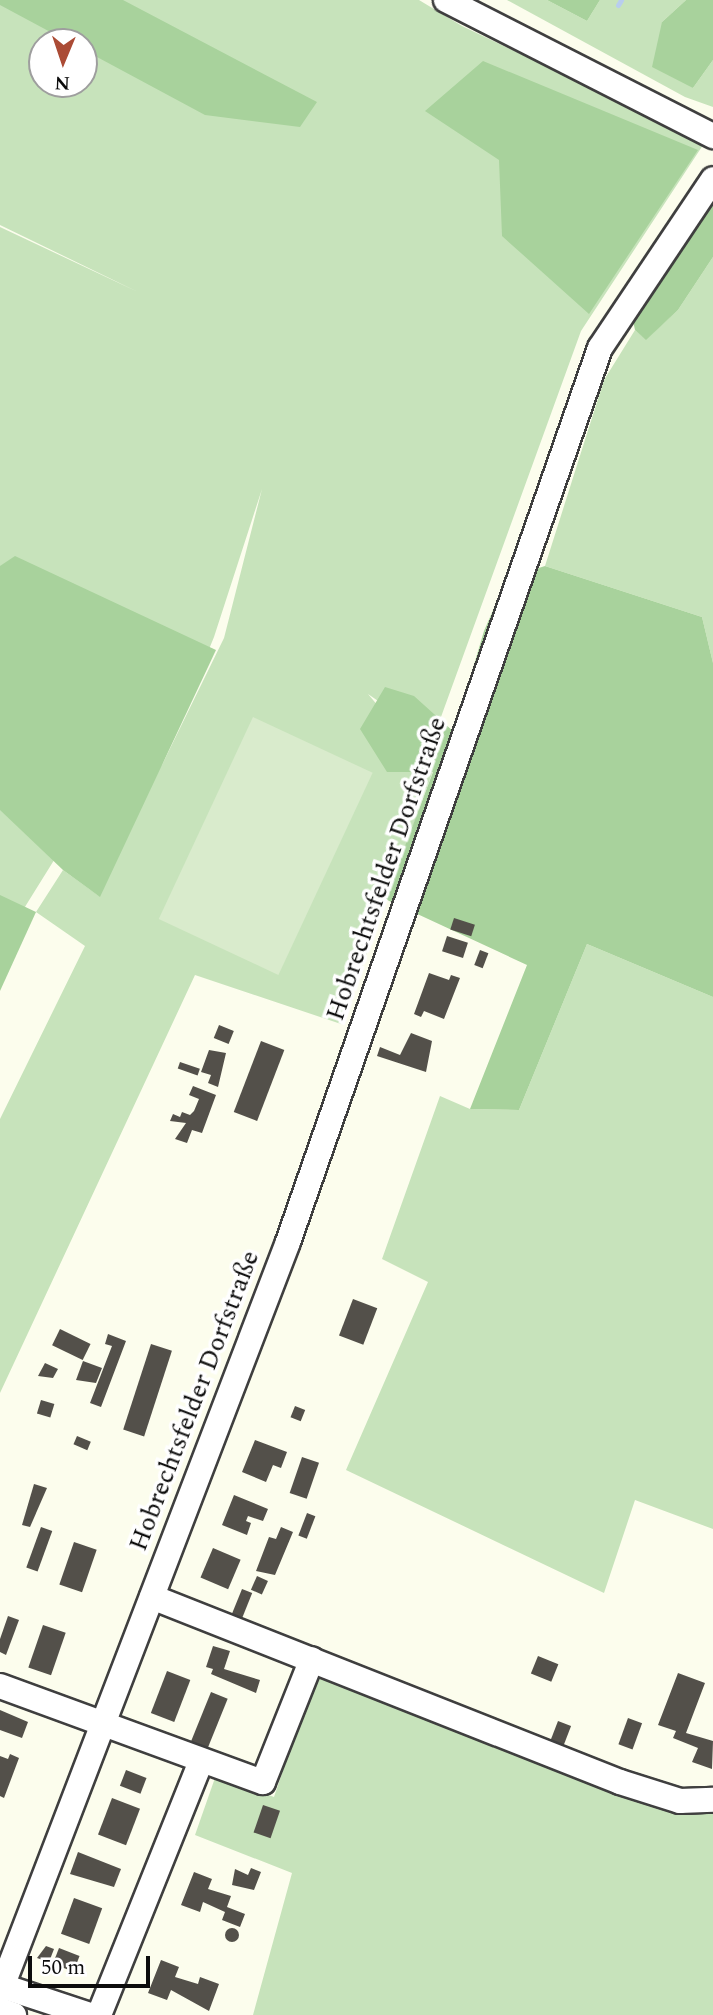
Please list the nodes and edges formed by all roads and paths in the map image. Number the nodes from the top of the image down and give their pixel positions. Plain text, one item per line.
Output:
1 (446, 0) edge
2 (713, 136) edge
3 (713, 179) edge
4 (152, 1597) junction
5 (312, 1659) junction
6 (0, 1686) edge
7 (104, 1725) junction
8 (201, 1761) junction
9 (713, 1800) edge
10 (1, 1996) edge
11 (14, 2015) edge
12 (90, 2015) edge
13 (99, 2015) edge

1 - 2 street
3 - 4 street, Hobrechtsfelder Dorfstraße
4 - 5 street
4 - 7 street, Hobrechtsfelder Dorfstraße
5 - 8 street
5 - 9 street
6 - 7 street
7 - 8 street
7 - 10 street, Hobrechtsfelder Dorfstraße
8 - 13 street
10 - 11 street
10 - 12 street

